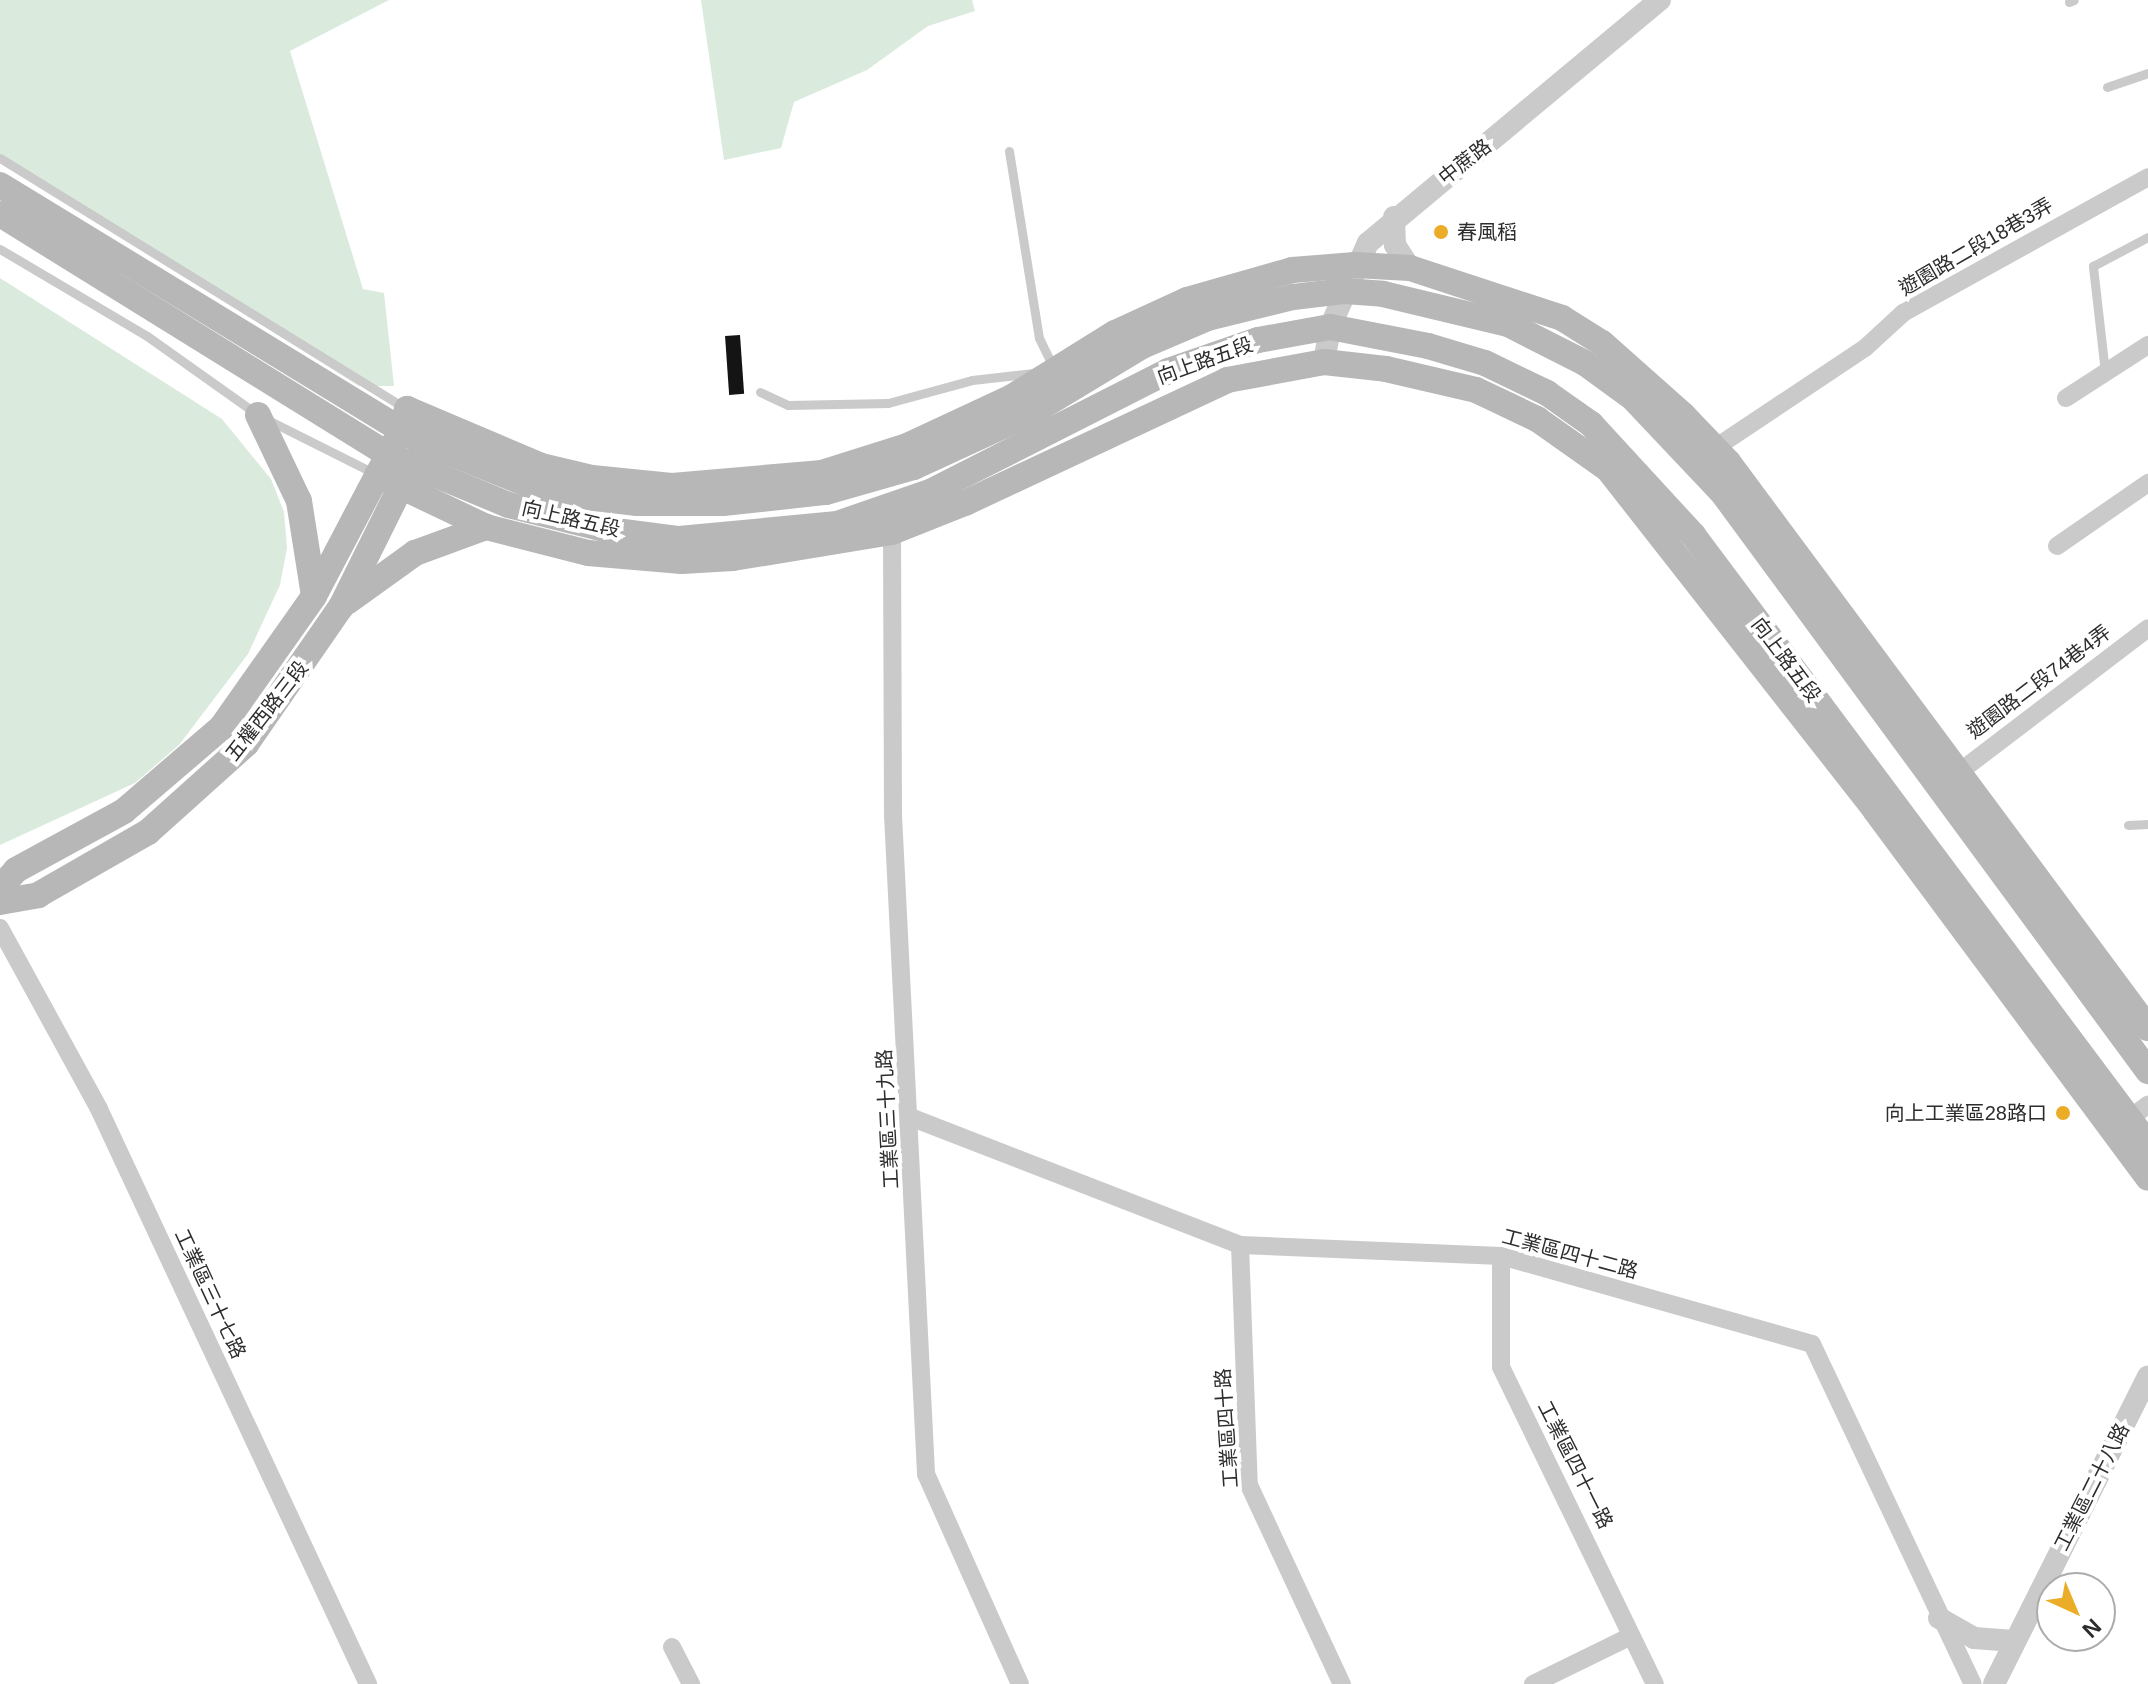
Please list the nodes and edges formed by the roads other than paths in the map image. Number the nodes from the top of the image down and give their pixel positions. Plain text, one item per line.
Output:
1 (1660, 0) edge
2 (2148, 73) edge
3 (2107, 87) dead end
4 (1009, 151) dead end
5 (0, 158) edge
6 (2148, 177) edge
7 (0, 185) edge
8 (0, 214) edge
9 (1394, 217) junction
10 (2148, 237) edge
11 (0, 249) edge
12 (1355, 265) junction
13 (1410, 268) junction
14 (1344, 291) junction
15 (1330, 327) junction
16 (2148, 345) edge
17 (1324, 362) junction
18 (1055, 370) junction
19 (2105, 372) junction
20 (760, 392) dead end
21 (2066, 398) dead end
22 (258, 415) junction
23 (405, 442) junction
24 (1715, 448) junction
25 (2148, 483) edge
26 (400, 490) junction
27 (486, 527) junction
28 (892, 532) junction
29 (2057, 546) dead end
30 (314, 596) junction
31 (341, 607) junction
32 (2148, 628) edge
33 (1958, 773) junction
34 (2148, 824) edge
35 (2128, 825) dead end
36 (0, 888) edge
37 (0, 902) edge
38 (0, 928) edge
39 (2148, 1028) edge
40 (2148, 1071) edge
41 (910, 1117) junction
42 (2130, 1118) edge
43 (2148, 1144) edge
44 (2148, 1178) edge
45 (1240, 1245) junction
46 (1501, 1256) junction
47 (2148, 1376) edge
48 (1939, 1618) junction
49 (1631, 1636) junction
50 (2014, 1641) junction
51 (672, 1647) dead end
52 (368, 1684) edge
53 (691, 1684) edge
54 (1020, 1684) edge
55 (1342, 1684) edge
56 (1533, 1684) edge
57 (1655, 1684) edge
58 (1973, 1684) edge
59 (1994, 1684) edge

1 - 9 street, 中蔗路
2 - 3 lane
4 - 18 lane
5 - 23 lane, 向上路五段
6 - 24 street, 遊園路二段18巷3弄
7 - 23 main road, 向上路五段
8 - 23 main road, 向上路五段
9 - 12 street, 中蔗路
9 - 13 street
10 - 19 lane
11 - 22 lane, 向上路五段
12 - 13 main road, 向上路五段
12 - 14 street, 中蔗路
12 - 18 main road, 向上路五段
13 - 24 main road, 向上路五段
14 - 15 street, 中蔗路
14 - 23 main road, 向上路五段
14 - 40 main road, 向上路五段
15 - 17 street, 中蔗路
15 - 23 main road, 向上路五段
15 - 42 main road, 向上路五段
16 - 19 street
17 - 28 main road, 向上路五段
17 - 42 main road, 向上路五段
18 - 20 lane
18 - 23 main road, 向上路五段
19 - 21 street
22 - 23 lane, 向上路五段
22 - 30 main road
23 - 26 main road, 五權西路三段
23 - 30 main road, 五權西路三段
24 - 33 main road, 向上路五段
25 - 29 street
26 - 27 main road, 向上路五段
26 - 31 main road, 五權西路三段
27 - 28 main road, 向上路五段
27 - 31 main road
28 - 41 street, 工業區三十九路
30 - 36 main road, 五權西路三段
31 - 37 main road, 五權西路三段
32 - 33 street, 遊園路二段74巷4弄
33 - 39 main road, 向上路五段
34 - 35 lane
38 - 52 street, 工業區三十七路
41 - 45 street, 工業區四十二路
41 - 54 street, 工業區三十九路
42 - 43 main road, 向上路五段
42 - 44 main road, 向上路五段
45 - 46 street, 工業區四十二路
45 - 55 street, 工業區四十路
46 - 48 street, 工業區四十二路
46 - 49 street, 工業區四十一路
47 - 50 street, 工業區二十八路
48 - 50 street
48 - 58 street, 工業區四十二路
49 - 56 street
49 - 57 street, 工業區四十一路
50 - 59 street, 工業區二十八路
51 - 53 street

